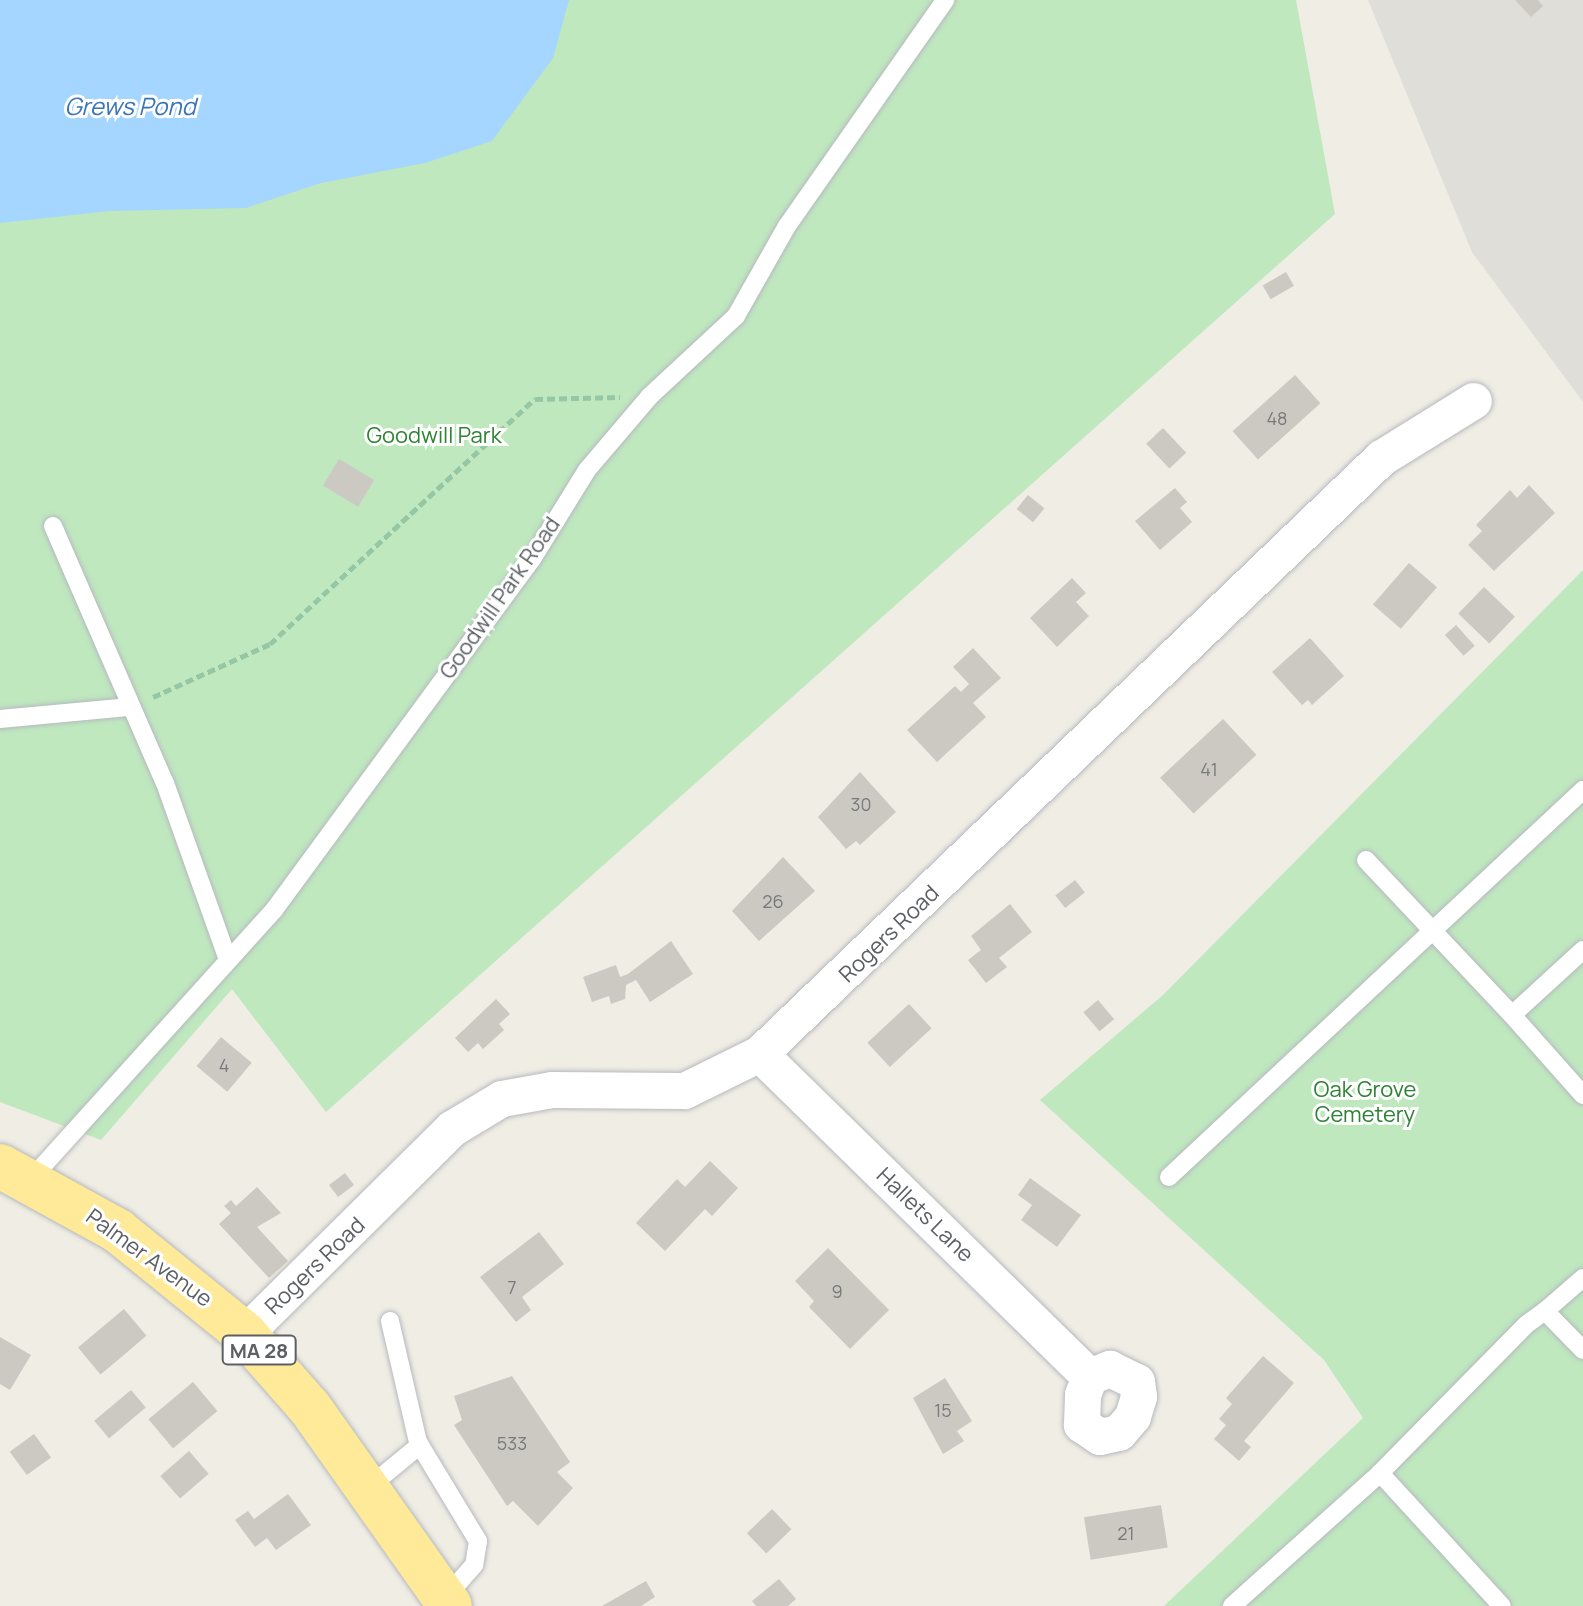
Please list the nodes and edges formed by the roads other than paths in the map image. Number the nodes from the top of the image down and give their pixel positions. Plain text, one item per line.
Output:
1 (945, 0) edge
2 (1474, 401) dead end
3 (53, 526) dead end
4 (130, 707) junction
5 (0, 719) edge
6 (1583, 790) edge
7 (1366, 860) dead end
8 (1435, 931) junction
9 (1583, 950) edge
10 (228, 960) junction
11 (1512, 1015) junction
12 (760, 1054) junction
13 (1583, 1095) edge
14 (15, 1173) edge
15 (1169, 1177) dead end
16 (1583, 1278) edge
17 (1545, 1311) junction
18 (390, 1321) dead end
19 (245, 1334) junction
20 (1583, 1350) edge
21 (1090, 1377) dead end
22 (420, 1445) junction
23 (1380, 1473) junction
24 (369, 1487) junction
25 (448, 1602) edge
26 (1232, 1606) edge
27 (1502, 1606) edge

1 - 10 lane, Goodwill Park Road
2 - 12 street, Rogers Road
3 - 4 lane
4 - 5 lane
4 - 10 lane
6 - 8 lane
7 - 8 lane
8 - 11 lane
8 - 15 lane
9 - 11 lane
10 - 14 lane, Goodwill Park Road
11 - 13 lane
12 - 19 street, Rogers Road
12 - 21 street, Hallets Lane
14 - 19 highway, Palmer Avenue / MA 28
16 - 17 lane
17 - 20 lane
17 - 23 lane
18 - 22 lane
19 - 24 highway, Palmer Avenue / MA 28
22 - 24 lane
22 - 25 lane
23 - 26 lane
23 - 27 lane
24 - 25 highway, Palmer Avenue / MA 28

